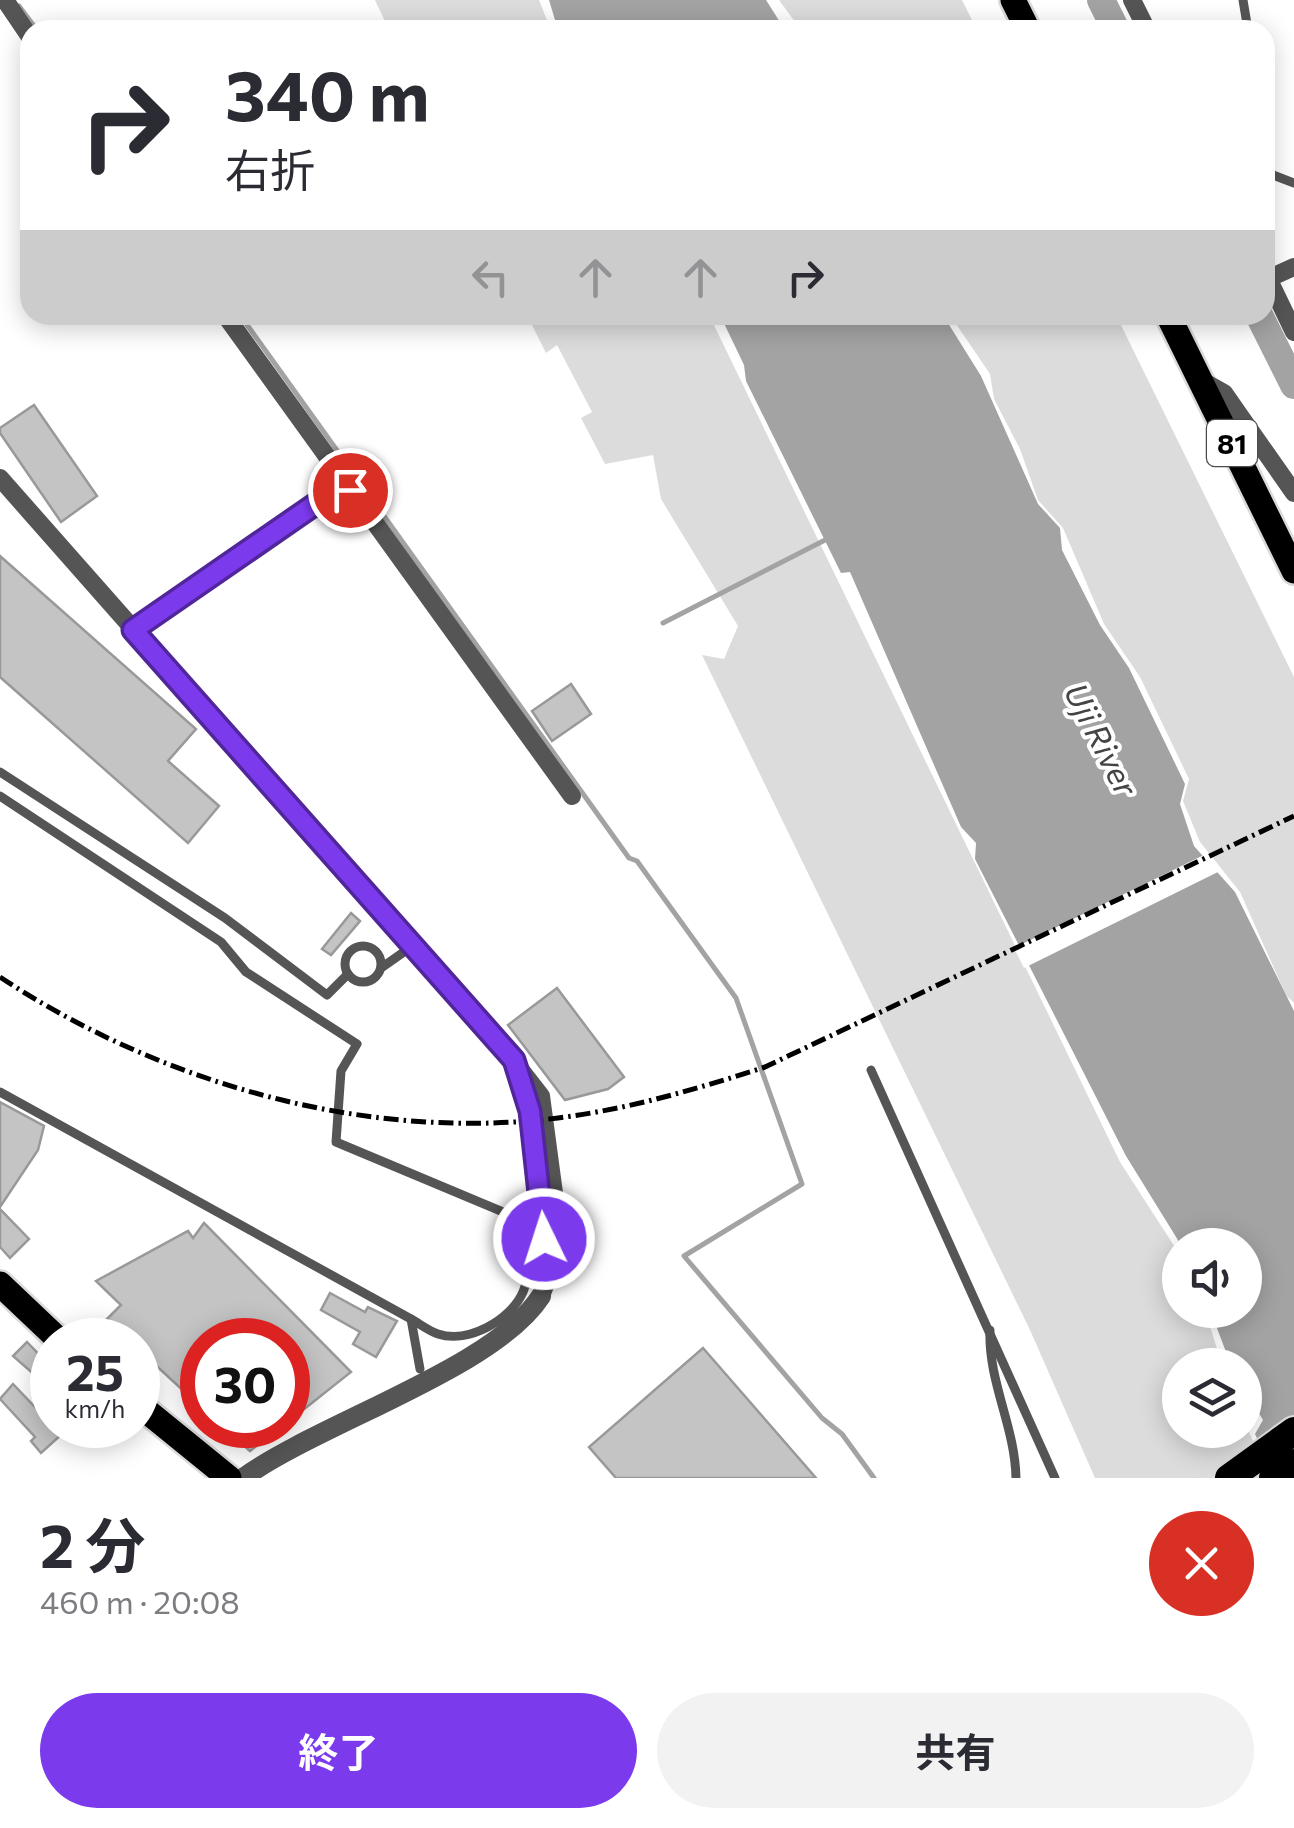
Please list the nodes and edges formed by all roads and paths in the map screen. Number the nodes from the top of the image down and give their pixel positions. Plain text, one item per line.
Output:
1 (5, 0) edge
2 (20, 22) edge
3 (1275, 295) edge
4 (232, 325) edge
5 (1181, 325) edge
6 (1294, 332) edge
7 (1201, 380) junction
8 (0, 478) edge
9 (350, 490) junction
10 (1294, 493) edge
11 (1294, 571) edge
12 (133, 630) junction
13 (0, 772) edge
14 (0, 796) edge
15 (572, 796) dead end
16 (413, 946) junction
17 (381, 968) junction
18 (348, 974) junction
19 (514, 1060) joint
20 (871, 1070) dead end
21 (0, 1092) edge
22 (0, 1284) edge
23 (541, 1296) joint
24 (36, 1318) edge
25 (411, 1319) junction
26 (990, 1328) junction
27 (420, 1369) dead end
28 (160, 1422) edge
29 (1294, 1432) edge
30 (1294, 1464) edge
31 (230, 1478) edge
32 (244, 1478) edge
33 (1016, 1478) edge
34 (1056, 1478) edge
35 (1229, 1478) edge
36 (1274, 1478) edge

1 - 2 street
3 - 6 street
4 - 9 street
5 - 7 main road, 81
7 - 10 street
7 - 11 main road, 81
8 - 12 street
9 - 12 street
9 - 15 street
12 - 16 street
13 - 18 lane
14 - 25 lane
16 - 17 lane
16 - 19 street
17 - 18 lane
17 - 18 lane
19 - 23 street
20 - 26 lane
21 - 25 lane
22 - 24 main road
23 - 32 street
25 - 27 lane
26 - 33 lane
26 - 34 lane
28 - 31 main road
29 - 35 highway
30 - 36 highway

